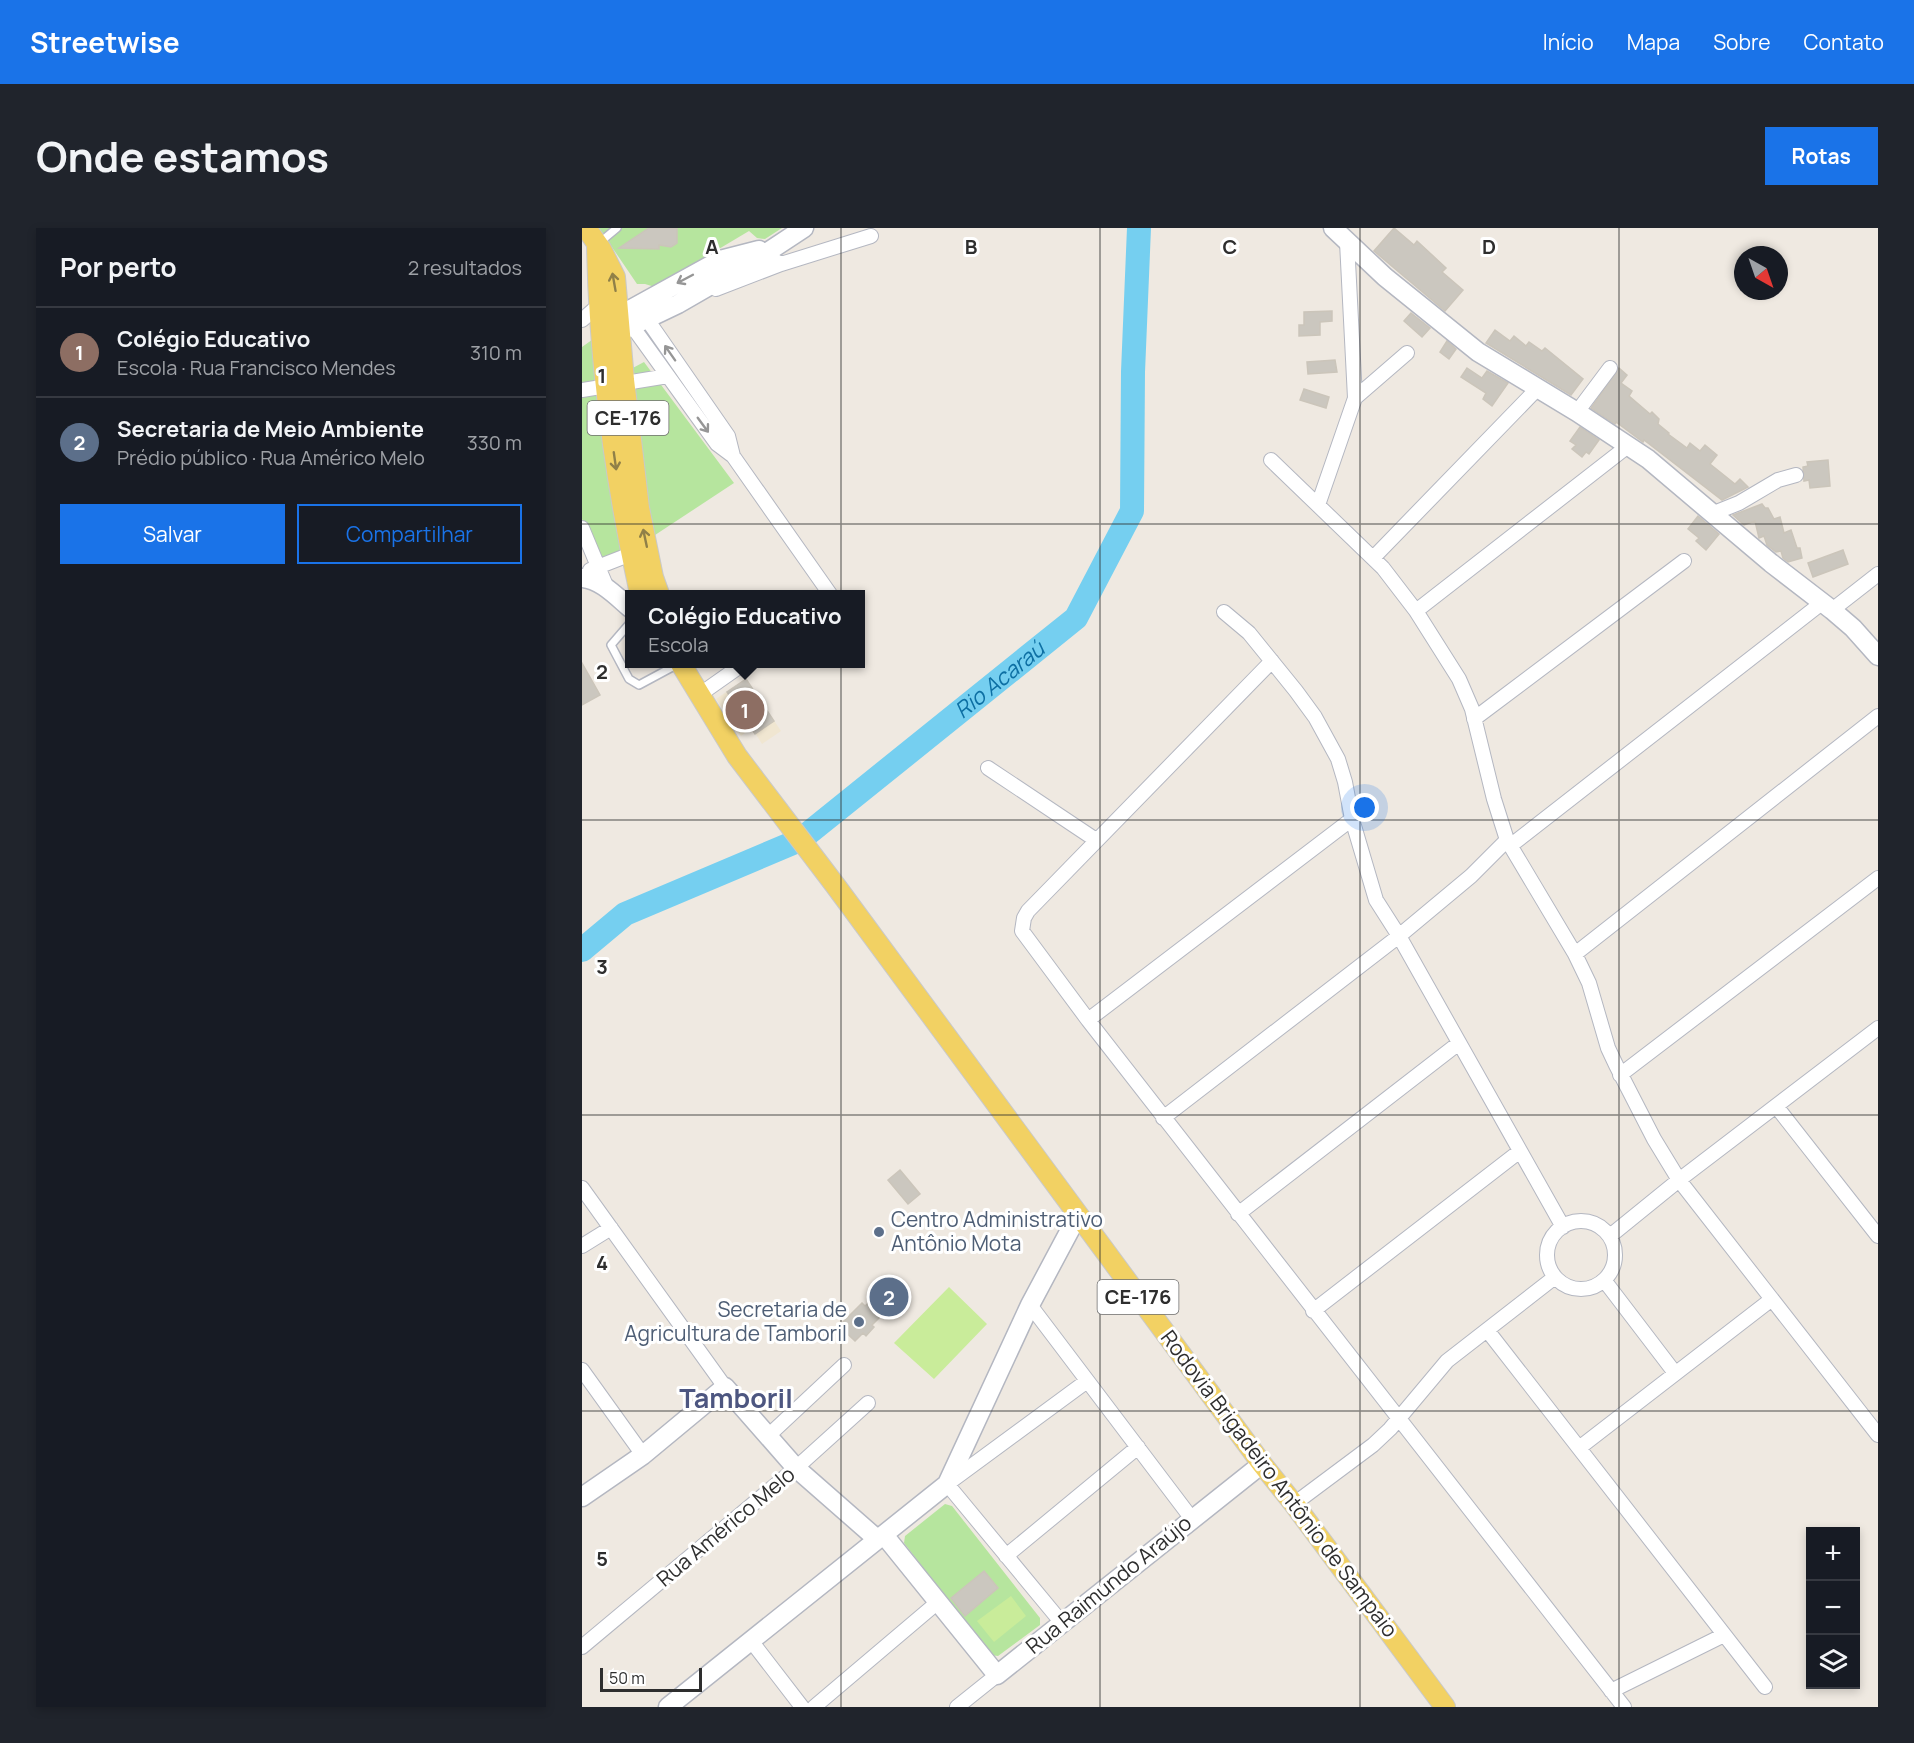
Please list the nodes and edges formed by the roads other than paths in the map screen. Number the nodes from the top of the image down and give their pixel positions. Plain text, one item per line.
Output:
1 (586, 228) edge
2 (617, 228) edge
3 (804, 228) edge
4 (1333, 228) edge
5 (872, 236) dead end
6 (1347, 242) junction
7 (597, 244) junction
8 (766, 249) junction
9 (780, 264) junction
10 (678, 304) junction
11 (599, 305) junction
12 (582, 320) edge
13 (623, 322) junction
14 (1407, 353) dead end
15 (1610, 368) dead end
16 (668, 376) junction
17 (615, 384) junction
18 (1538, 388) junction
19 (582, 390) edge
20 (1355, 398) junction
21 (695, 401) junction
22 (1577, 412) junction
23 (1628, 446) junction
24 (1271, 460) dead end
25 (1796, 475) dead end
26 (1318, 505) junction
27 (1714, 513) junction
28 (582, 528) edge
29 (631, 554) junction
30 (1374, 557) junction
31 (1684, 561) dead end
32 (598, 567) junction
33 (582, 573) edge
34 (1878, 574) edge
35 (582, 578) edge
36 (607, 588) junction
37 (639, 590) edge
38 (658, 590) edge
39 (827, 590) edge
40 (625, 604) edge
41 (1828, 606) junction
42 (1224, 612) dead end
43 (1416, 612) junction
44 (625, 629) edge
45 (1878, 656) edge
46 (1272, 661) junction
47 (670, 668) edge
48 (682, 668) edge
49 (732, 668) edge
50 (699, 694) junction
51 (1878, 716) edge
52 (1474, 719) junction
53 (988, 768) dead end
54 (1352, 819) junction
55 (1096, 840) junction
56 (1509, 843) junction
57 (1878, 878) edge
58 (1399, 936) junction
59 (1575, 954) junction
60 (1088, 1020) junction
61 (1877, 1031) edge
62 (1459, 1043) junction
63 (1620, 1075) junction
64 (1776, 1106) junction
65 (1163, 1118) junction
66 (1520, 1151) junction
67 (1679, 1180) junction
68 (582, 1188) edge
69 (1238, 1214) junction
70 (1078, 1215) junction
71 (1563, 1227) junction
72 (611, 1228) junction
73 (1610, 1236) junction
74 (1878, 1236) edge
75 (582, 1246) edge
76 (1555, 1277) junction
77 (1604, 1280) junction
78 (1772, 1299) junction
79 (1030, 1305) junction
80 (1313, 1311) junction
81 (1487, 1329) junction
82 (844, 1365) dead end
83 (583, 1373) edge
84 (1675, 1373) junction
85 (1087, 1381) junction
86 (725, 1387) junction
87 (868, 1403) dead end
88 (1398, 1419) junction
89 (1878, 1435) edge
90 (767, 1437) junction
91 (1138, 1447) junction
92 (1579, 1448) junction
93 (643, 1455) junction
94 (1262, 1464) junction
95 (796, 1468) junction
96 (947, 1484) junction
97 (582, 1497) edge
98 (1294, 1504) junction
99 (1192, 1519) junction
100 (881, 1537) junction
101 (1006, 1556) junction
102 (938, 1602) junction
103 (1062, 1623) junction
104 (1724, 1635) junction
105 (752, 1642) junction
106 (582, 1647) edge
107 (998, 1674) junction
108 (1765, 1688) dead end
109 (1611, 1691) junction
110 (668, 1707) edge
111 (802, 1707) edge
112 (814, 1707) edge
113 (957, 1707) edge
114 (1445, 1707) edge
115 (1624, 1707) edge

1 - 7 main road, CE-176
2 - 7 lane
3 - 8 street
4 - 6 street
5 - 9 street
6 - 18 street
6 - 20 street
7 - 11 main road, CE-176
13 -> 7 main road, CE-176
8 - 9 street
8 - 10 street
8 -> 13 street
9 - 10 street
10 - 13 street
11 - 12 street
11 - 13 main road, CE-176
13 - 16 street
13 - 17 main road, CE-176
21 -> 13 street
14 - 20 street
15 - 22 street
16 - 17 street
16 - 21 street
17 - 19 street
17 -> 29 main road, CE-176
38 -> 17 main road, CE-176
18 - 22 street
18 - 30 street
20 - 26 street
21 - 39 street
22 - 23 street
23 - 27 street
23 - 43 street
24 - 26 street
25 - 27 street
26 - 30 street
27 - 41 street
28 - 32 street
29 - 32 street
29 - 37 main road, CE-176
30 - 43 street
31 - 52 street
32 - 33 street
32 - 36 street
34 - 41 street
35 - 36 street
36 - 40 street
41 - 45 street
41 - 56 street
42 - 46 street
43 - 52 street
44 - 47 lane
46 - 54 street
46 - 55 street
48 - 50 main road, CE-176
49 - 50 street
50 - 70 main road, Rodovia Brigadeiro Antônio de Sampaio / CE-176
51 - 59 street
52 - 56 street
53 - 55 street
54 - 58 street
54 - 60 street
55 - 60 street
56 - 58 street
56 - 59 street
57 - 63 street
58 - 62 street
58 - 65 street
59 - 63 street
60 - 65 street
61 - 64 street
62 - 66 street
62 - 69 street
63 - 67 street
64 - 67 street
64 - 74 street
65 - 69 street
66 - 71 street
66 - 80 street
67 - 73 street
67 - 78 street
68 - 72 street
69 - 80 street
70 - 79 street
70 - 94 main road, Rodovia Brigadeiro Antônio de Sampaio / CE-176
71 - 73 street
71 - 76 street
72 - 75 street
72 - 86 street
73 - 77 street
76 - 77 street
76 - 81 street
77 - 84 street
78 - 84 street
78 - 89 street
79 - 85 street
79 - 96 street
80 - 88 street
81 - 88 street
81 - 92 street
82 - 90 street
83 - 93 street
84 - 92 street
85 - 91 street
85 - 96 street
86 - 90 street
86 - 93 street
87 - 95 street, Rua Américo Melo
88 - 98 street
88 - 109 street
90 - 95 street
91 - 99 street
91 - 101 street
92 - 104 street
93 - 97 street
94 - 98 main road, Rodovia Brigadeiro Antônio de Sampaio / CE-176
94 - 99 street, Rua Raimundo Araújo
95 - 100 street
95 - 106 street, Rua Américo Melo
96 - 100 street
96 - 101 street
98 - 114 main road, Rodovia Brigadeiro Antônio de Sampaio / CE-176
99 - 103 street, Rua Raimundo Araújo
100 - 102 street
100 - 105 street
101 - 103 street
102 - 107 street
102 - 112 street
103 - 107 street, Rua Raimundo Araújo
104 - 108 street
104 - 109 street
105 - 110 street
105 - 111 street
107 - 113 street, Rua Raimundo Araújo
109 - 115 street

